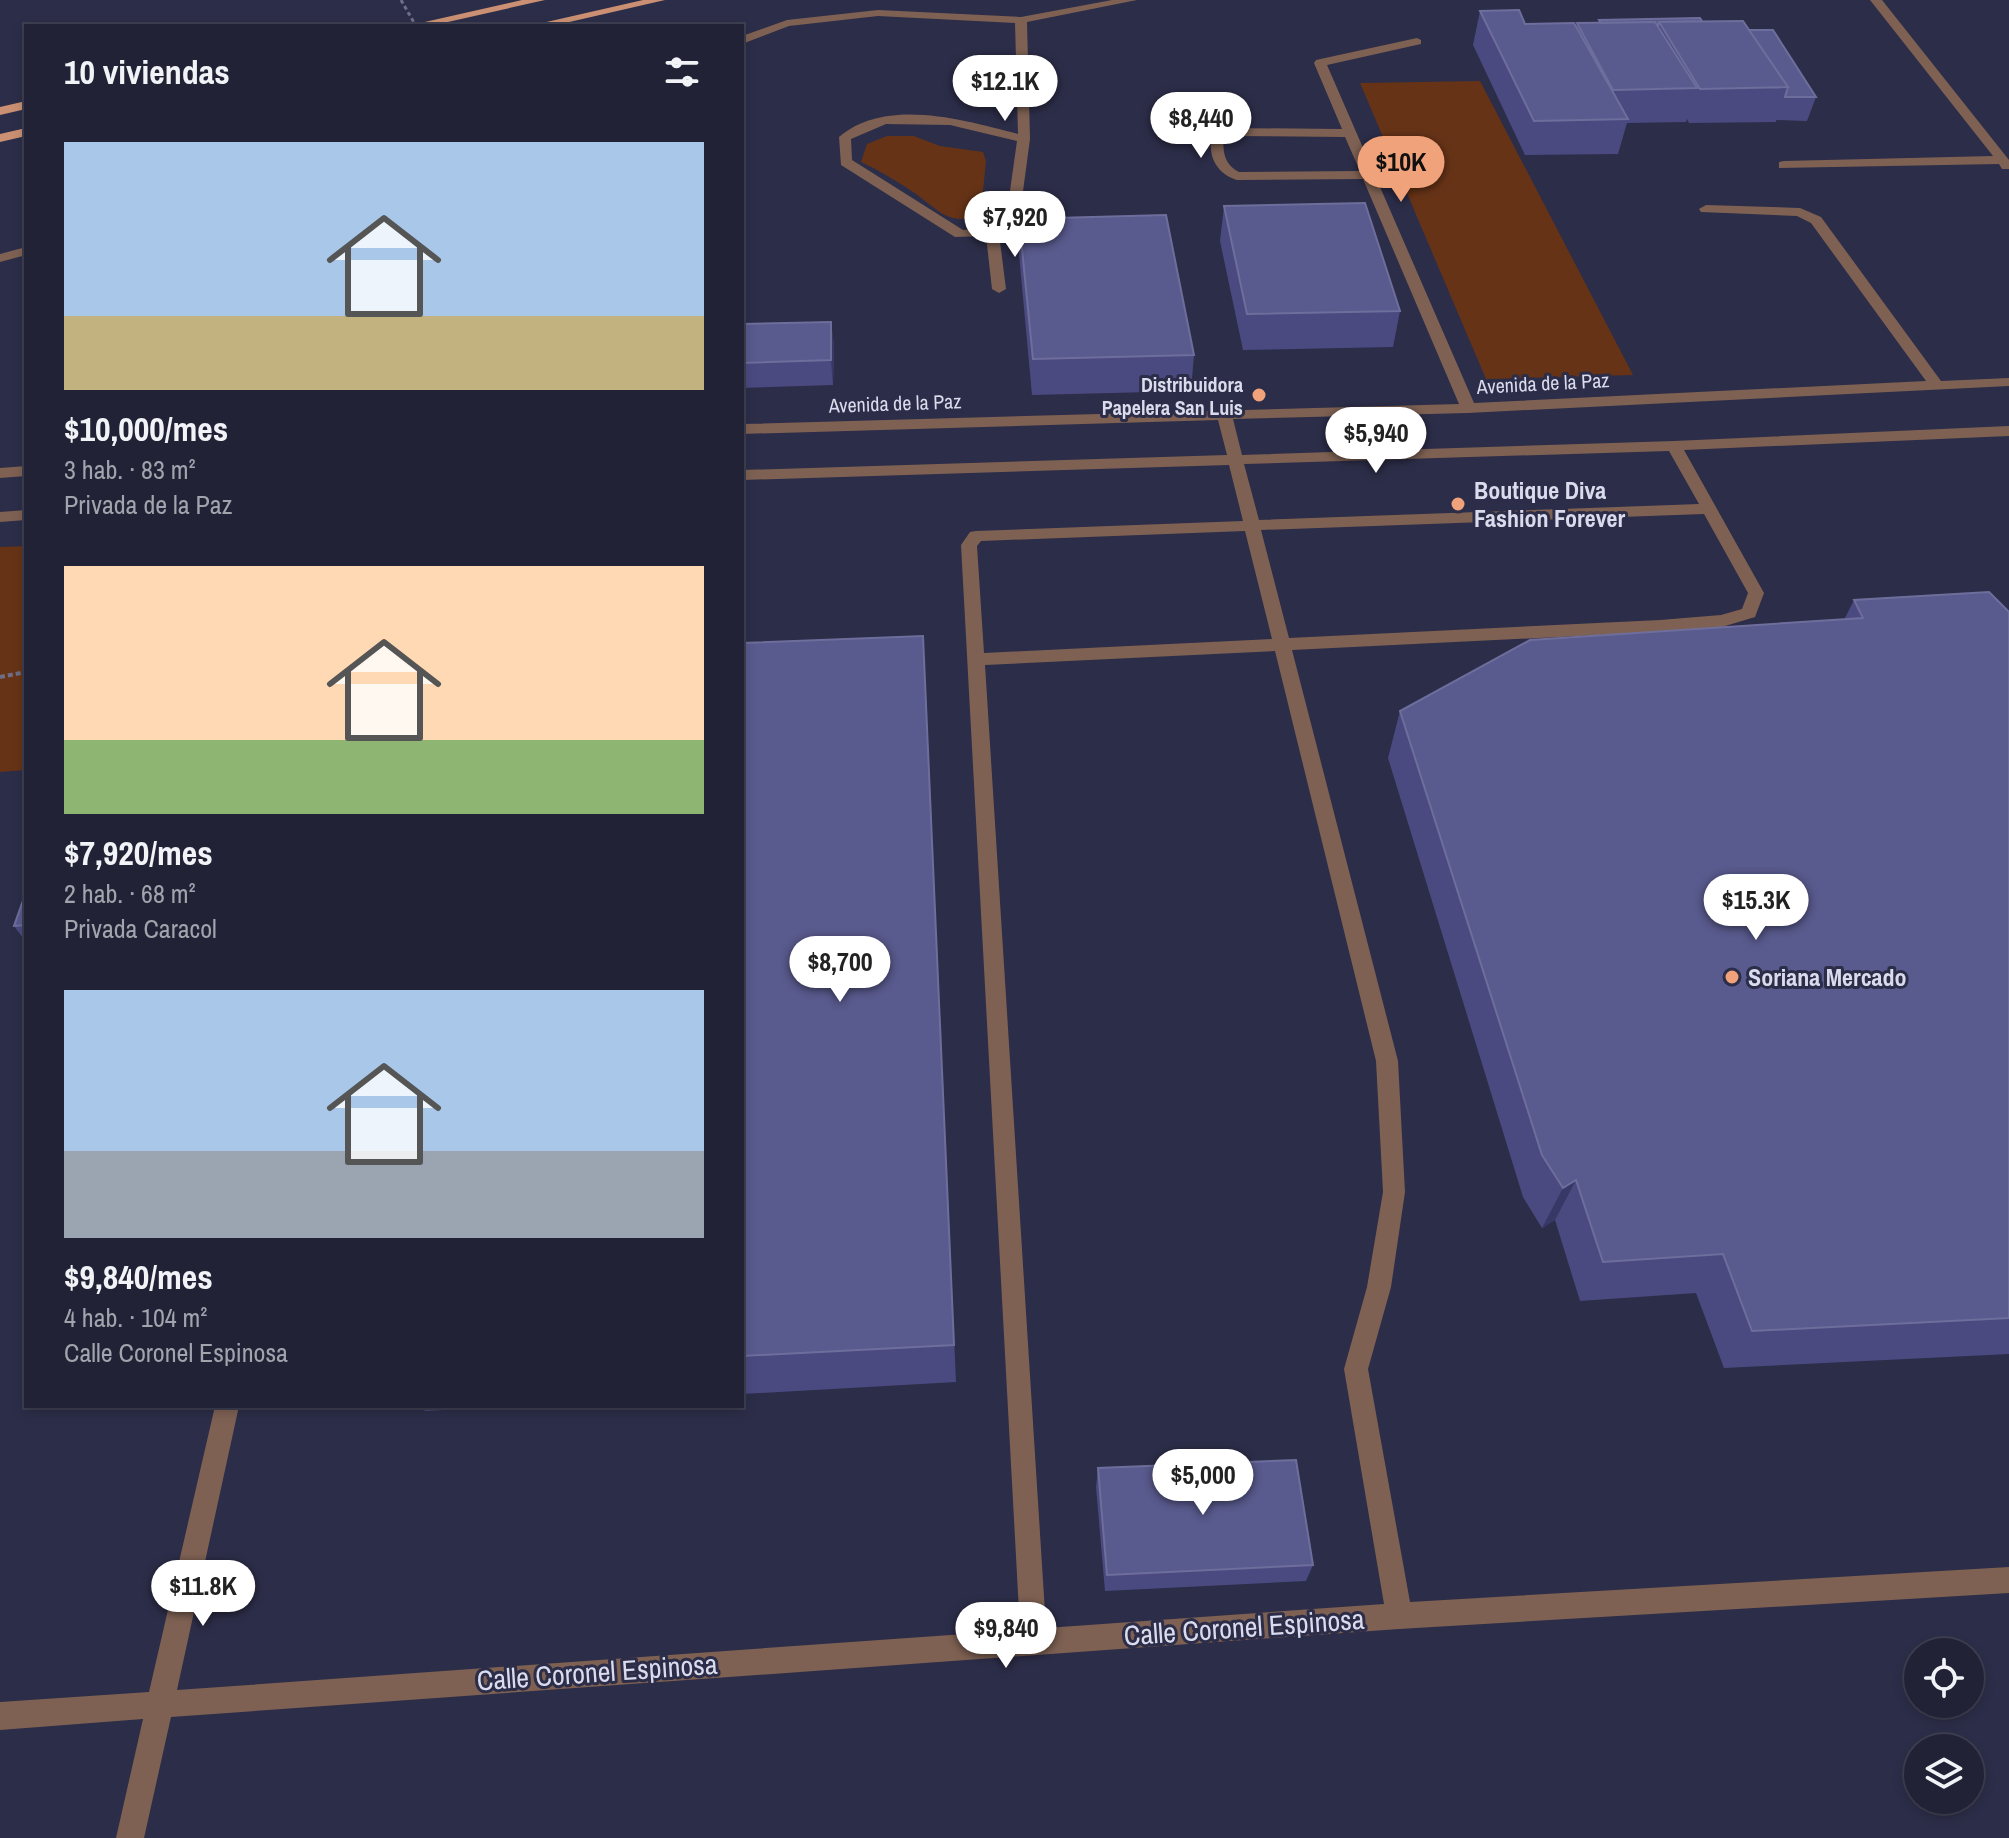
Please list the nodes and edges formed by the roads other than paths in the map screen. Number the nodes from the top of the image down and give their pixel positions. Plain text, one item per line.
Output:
1 (539, 0) edge
2 (659, 0) edge
3 (1131, 0) edge
4 (1876, 0) edge
5 (1021, 20) junction
6 (424, 24) edge
7 (545, 24) edge
8 (744, 39) edge
9 (1417, 42) dead end
10 (24, 105) edge
11 (0, 111) edge
12 (24, 132) edge
13 (1350, 133) junction
14 (0, 138) edge
15 (1024, 139) junction
16 (2005, 164) edge
17 (1784, 165) dead end
18 (1368, 175) junction
19 (1706, 209) dead end
20 (992, 232) junction
21 (24, 252) edge
22 (1, 258) edge
23 (999, 289) dead end
24 (2009, 382) edge
25 (1937, 386) junction
26 (1468, 408) junction
27 (1224, 414) junction
28 (744, 429) edge
29 (2009, 431) edge
30 (1674, 446) junction
31 (1233, 459) junction
32 (24, 471) edge
33 (0, 473) edge
34 (744, 475) edge
35 (1710, 509) junction
36 (24, 515) edge
37 (0, 517) edge
38 (1250, 525) junction
39 (1280, 644) junction
40 (977, 659) junction
41 (227, 1408) edge
42 (2009, 1580) edge
43 (1399, 1616) junction
44 (1034, 1642) junction
45 (161, 1702) junction
46 (0, 1716) edge
47 (130, 1838) edge

1 - 6 main road
2 - 7 main road
3 - 5 street
4 - 16 street
5 - 8 street
5 - 15 street
9 - 13 street
10 - 11 main road
12 - 14 main road
13 - 18 street
13 - 18 street
15 - 20 street
15 - 20 street
16 - 17 street
18 - 26 street
19 - 25 street
20 - 23 street
21 - 22 street
24 - 25 street, Avenida de la Paz
25 - 26 street, Avenida de la Paz
26 - 27 street, Avenida de la Paz
27 - 28 street, Avenida de la Paz
27 - 31 street
29 - 30 street
30 - 31 street
30 - 35 street
31 - 34 street
31 - 38 street
32 - 33 street
35 - 38 street
35 - 39 street
36 - 37 street
38 - 39 street
38 - 40 street
39 - 40 street
39 - 43 street
40 - 44 street
41 - 45 street
42 - 43 street, Calle Coronel Espinosa
43 - 44 street, Calle Coronel Espinosa
44 - 45 street, Calle Coronel Espinosa
45 - 46 street, Calle Coronel Espinosa
45 - 47 street

